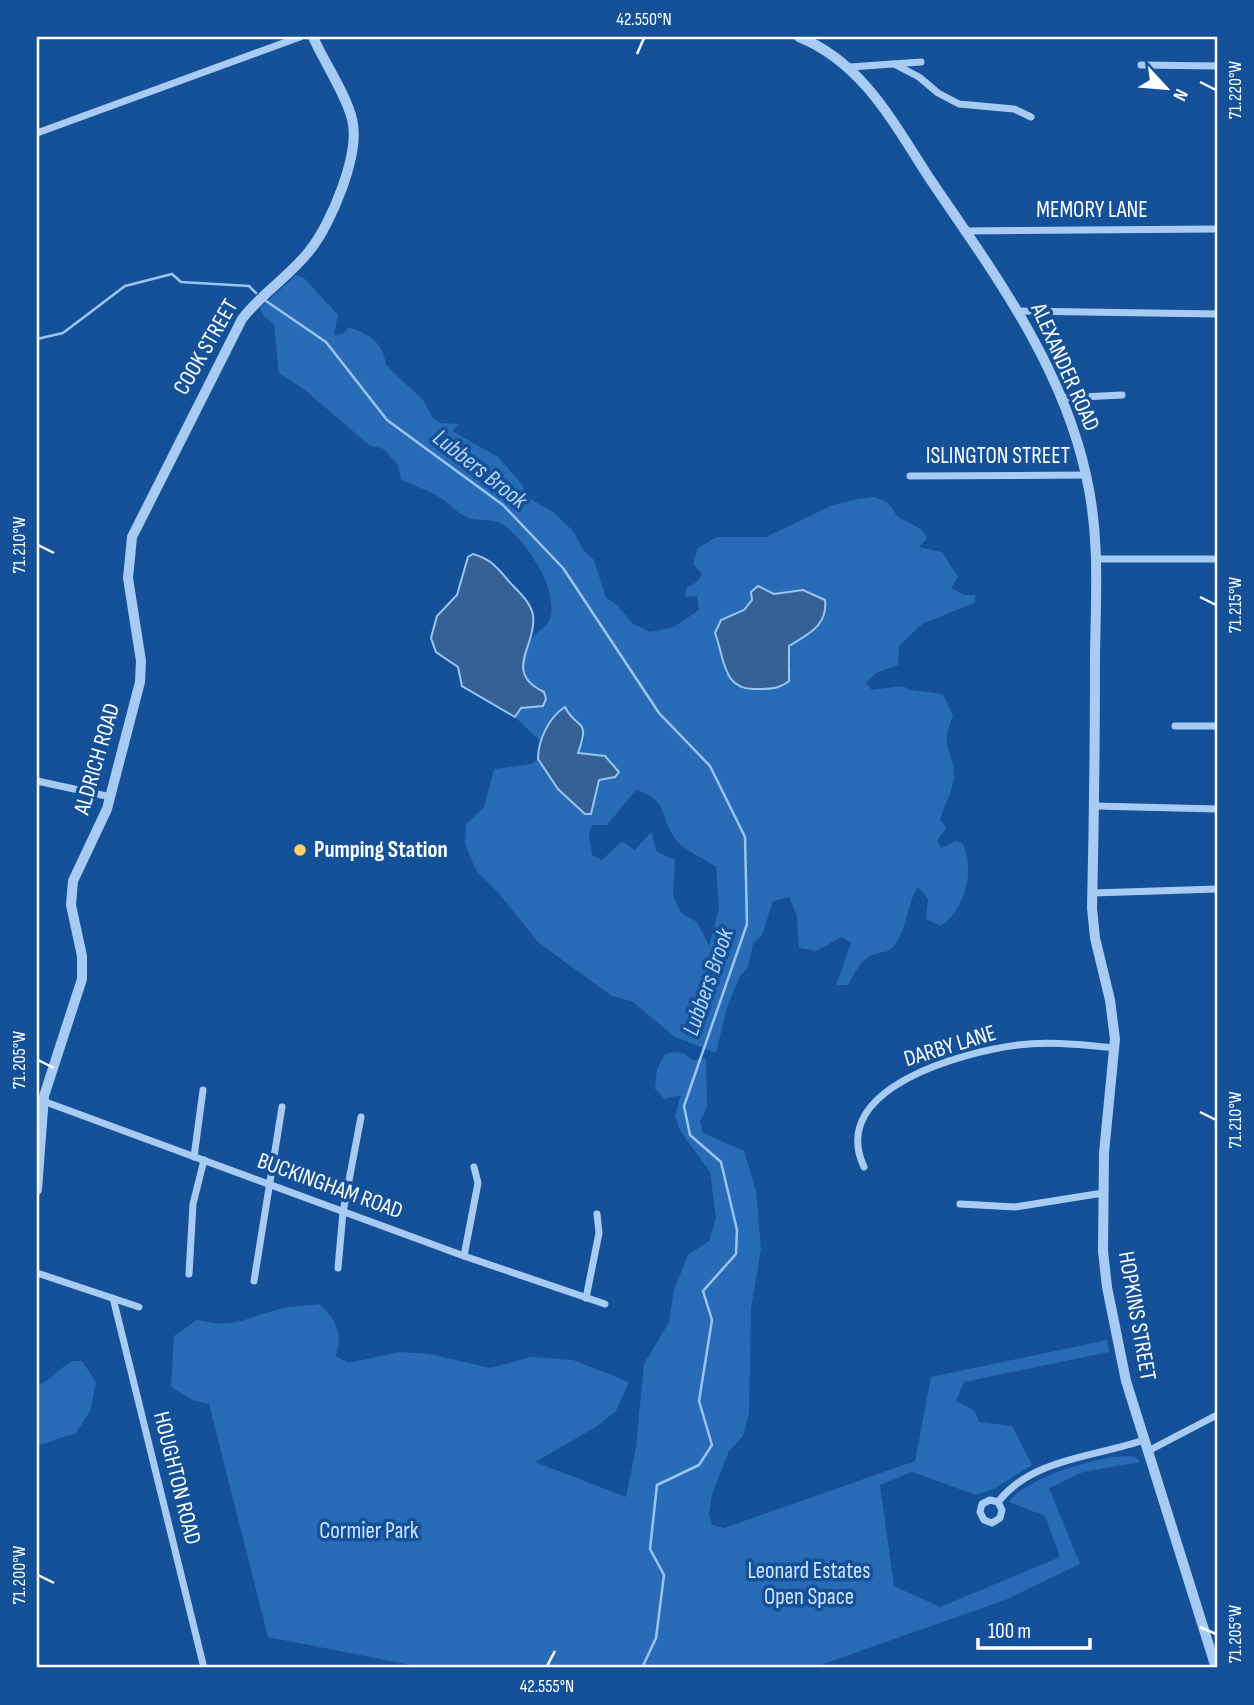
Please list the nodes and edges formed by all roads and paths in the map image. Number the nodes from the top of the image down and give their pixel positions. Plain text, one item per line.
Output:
1 (300, 37) edge
2 (313, 37) edge
3 (799, 37) edge
4 (921, 62) dead end
5 (894, 64) junction
6 (1141, 65) dead end
7 (1217, 66) edge
8 (850, 67) junction
9 (1031, 117) dead end
10 (37, 133) edge
11 (1217, 229) edge
12 (966, 231) junction
13 (1018, 311) junction
14 (1217, 314) edge
15 (1122, 395) dead end
16 (1061, 398) junction
17 (1086, 475) junction
18 (910, 476) dead end
19 (132, 537) joint
20 (1097, 559) junction
21 (1217, 559) edge
22 (1175, 726) dead end
23 (1217, 726) edge
24 (37, 781) edge
25 (111, 797) junction
26 (1095, 806) junction
27 (1217, 808) edge
28 (1217, 889) edge
29 (1093, 893) junction
30 (1093, 919) joint
31 (1115, 1048) junction
32 (203, 1090) dead end
33 (41, 1097) edge
34 (282, 1107) dead end
35 (361, 1117) dead end
36 (194, 1157) junction
37 (204, 1160) junction
38 (474, 1167) dead end
39 (864, 1167) dead end
40 (271, 1185) junction
41 (37, 1190) edge
42 (1103, 1193) junction
43 (960, 1204) dead end
44 (344, 1212) junction
45 (597, 1214) dead end
46 (464, 1256) junction
47 (338, 1268) dead end
48 (37, 1273) edge
49 (189, 1274) dead end
50 (254, 1281) dead end
51 (113, 1298) junction
52 (586, 1298) junction
53 (605, 1304) dead end
54 (139, 1307) dead end
55 (1217, 1415) edge
56 (1146, 1446) junction
57 (998, 1502) dead end
58 (204, 1668) edge
59 (1216, 1668) edge

1 - 10 street
2 - 19 street, COOK STREET
3 - 8 street, ALEXANDER ROAD
4 - 5 street
5 - 8 street
5 - 9 street
6 - 7 street
8 - 12 street, ALEXANDER ROAD
11 - 12 street, MEMORY LANE
12 - 13 street, ALEXANDER ROAD
13 - 14 street
13 - 16 street, ALEXANDER ROAD
15 - 16 street
16 - 17 street, ALEXANDER ROAD
17 - 18 street, ISLINGTON STREET
17 - 20 street, ALEXANDER ROAD
19 - 25 street, ALDRICH ROAD
20 - 21 street
20 - 26 street, ALEXANDER ROAD
22 - 23 street
24 - 25 street
25 - 33 street, ALDRICH ROAD
26 - 27 street
26 - 29 street, ALEXANDER ROAD
28 - 29 street
29 - 30 street, ALEXANDER ROAD
30 - 31 street, HOPKINS STREET
31 - 39 street, DARBY LANE
31 - 42 street, HOPKINS STREET
32 - 36 street
33 - 36 street, BUCKINGHAM ROAD
33 - 41 street, ALDRICH ROAD
34 - 40 street
35 - 44 street
36 - 37 street, BUCKINGHAM ROAD
37 - 40 street, BUCKINGHAM ROAD
37 - 49 street
38 - 46 street
40 - 44 street, BUCKINGHAM ROAD
40 - 50 street
42 - 43 street
42 - 56 street, HOPKINS STREET
44 - 46 street, BUCKINGHAM ROAD
44 - 47 street
45 - 52 street
46 - 52 street, BUCKINGHAM ROAD
48 - 51 street
51 - 54 street
51 - 58 street, HOUGHTON ROAD
52 - 53 street, BUCKINGHAM ROAD
55 - 56 street
56 - 57 street
56 - 59 street, HOPKINS STREET

